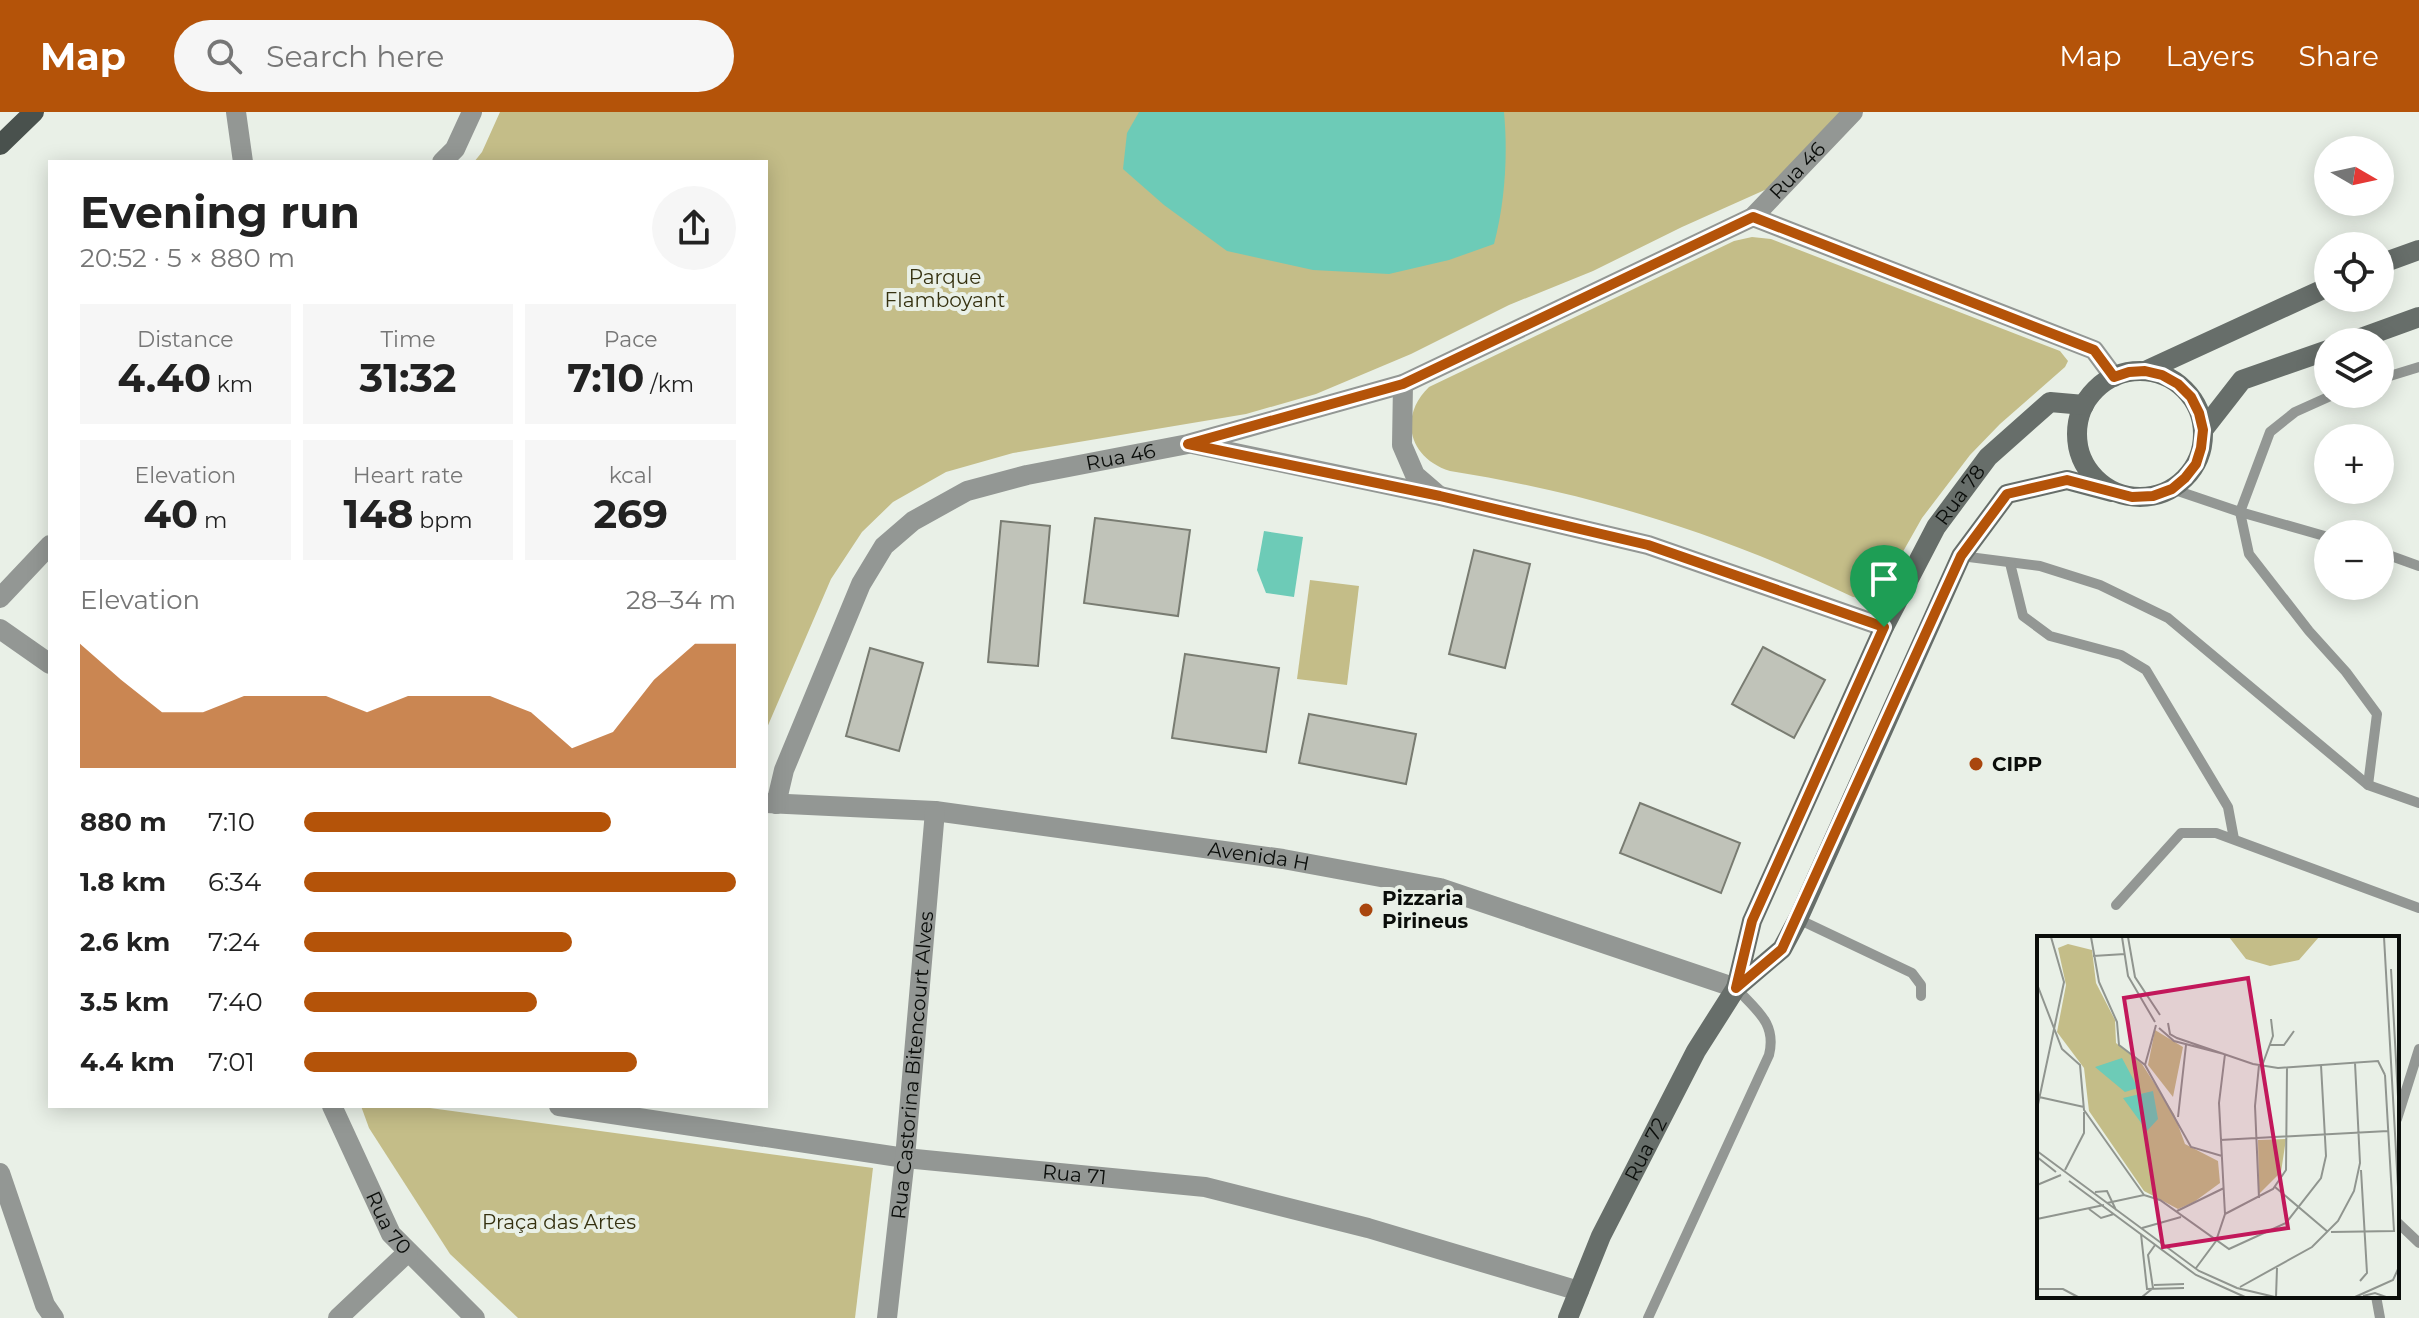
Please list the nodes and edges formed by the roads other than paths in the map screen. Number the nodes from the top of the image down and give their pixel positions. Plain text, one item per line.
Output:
1 (34, 112) edge
2 (236, 112) edge
3 (472, 112) edge
4 (1853, 112) edge
5 (0, 145) edge
6 (243, 160) edge
7 (444, 160) edge
8 (1753, 217) junction
9 (2419, 250) edge
10 (2394, 259) edge
11 (2314, 293) edge
12 (2419, 317) edge
13 (2389, 328) edge
14 (2314, 355) edge
15 (2419, 367) edge
16 (2145, 371) junction
17 (2394, 375) edge
18 (2114, 377) junction
19 (1403, 384) junction
20 (2314, 403) edge
21 (2084, 405) junction
22 (2203, 430) junction
23 (1188, 444) junction
24 (2172, 489) junction
25 (2112, 492) junction
26 (1440, 496) junction
27 (2240, 512) junction
28 (2314, 533) edge
29 (48, 547) edge
30 (1961, 556) junction
31 (2394, 557) edge
32 (2010, 563) junction
33 (2419, 566) edge
34 (0, 598) edge
35 (1884, 627) junction
36 (0, 629) edge
37 (48, 663) edge
38 (2368, 785) junction
39 (2419, 803) edge
40 (771, 804) edge
41 (935, 811) junction
42 (2234, 839) junction
43 (2116, 905) dead end
44 (2419, 908) edge
45 (1798, 919) junction
46 (1736, 988) junction
47 (1921, 996) dead end
48 (2419, 1049) edge
49 (333, 1108) edge
50 (572, 1108) edge
51 (2399, 1113) edge
52 (905, 1158) junction
53 (0, 1173) edge
54 (2399, 1224) edge
55 (2419, 1243) edge
56 (408, 1252) junction
57 (1579, 1291) junction
58 (2376, 1298) edge
59 (1572, 1316) edge
60 (54, 1318) edge
61 (338, 1318) edge
62 (475, 1318) edge
63 (887, 1318) edge
64 (1648, 1318) edge
65 (2380, 1318) edge

1 - 5 main road
2 - 6 street
3 - 7 street
4 - 8 street, Rua 46
8 - 18 street
8 - 19 street, Rua 46
9 - 10 main road
11 - 16 main road
12 - 13 main road
14 - 22 main road
15 - 17 lane
16 - 18 main road
16 - 22 main road
18 - 21 main road
19 - 23 street, Rua 46
19 - 26 street
20 - 27 lane
21 - 25 main road
21 - 35 main road, Rua 78
22 - 24 main road
23 - 26 street
23 - 40 street, Rua 46
24 - 25 main road
24 - 27 lane
25 - 30 main road, Rua 78
26 - 35 street
27 - 28 lane
27 - 38 lane
29 - 34 street
30 - 32 lane
30 - 45 main road, Rua 78
31 - 33 lane
32 - 38 lane
32 - 42 lane
35 - 46 main road, Rua 78
36 - 37 street
38 - 39 lane
40 - 41 street, Avenida H
41 - 46 street, Avenida H
41 - 52 street, Rua Castorina Bitencourt Alves
42 - 43 lane
42 - 44 lane
45 - 46 main road, Rua 78
45 - 47 lane
46 - 57 main road, Rua 72
46 - 64 lane
48 - 51 lane
49 - 56 street, Rua 70
50 - 52 street, Rua 71
52 - 57 street, Rua 71
52 - 63 street, Rua Castorina Bitencourt Alves
53 - 60 street
54 - 55 lane
56 - 61 street
56 - 62 street, Rua 70
57 - 59 main road, Rua 72
58 - 65 lane

